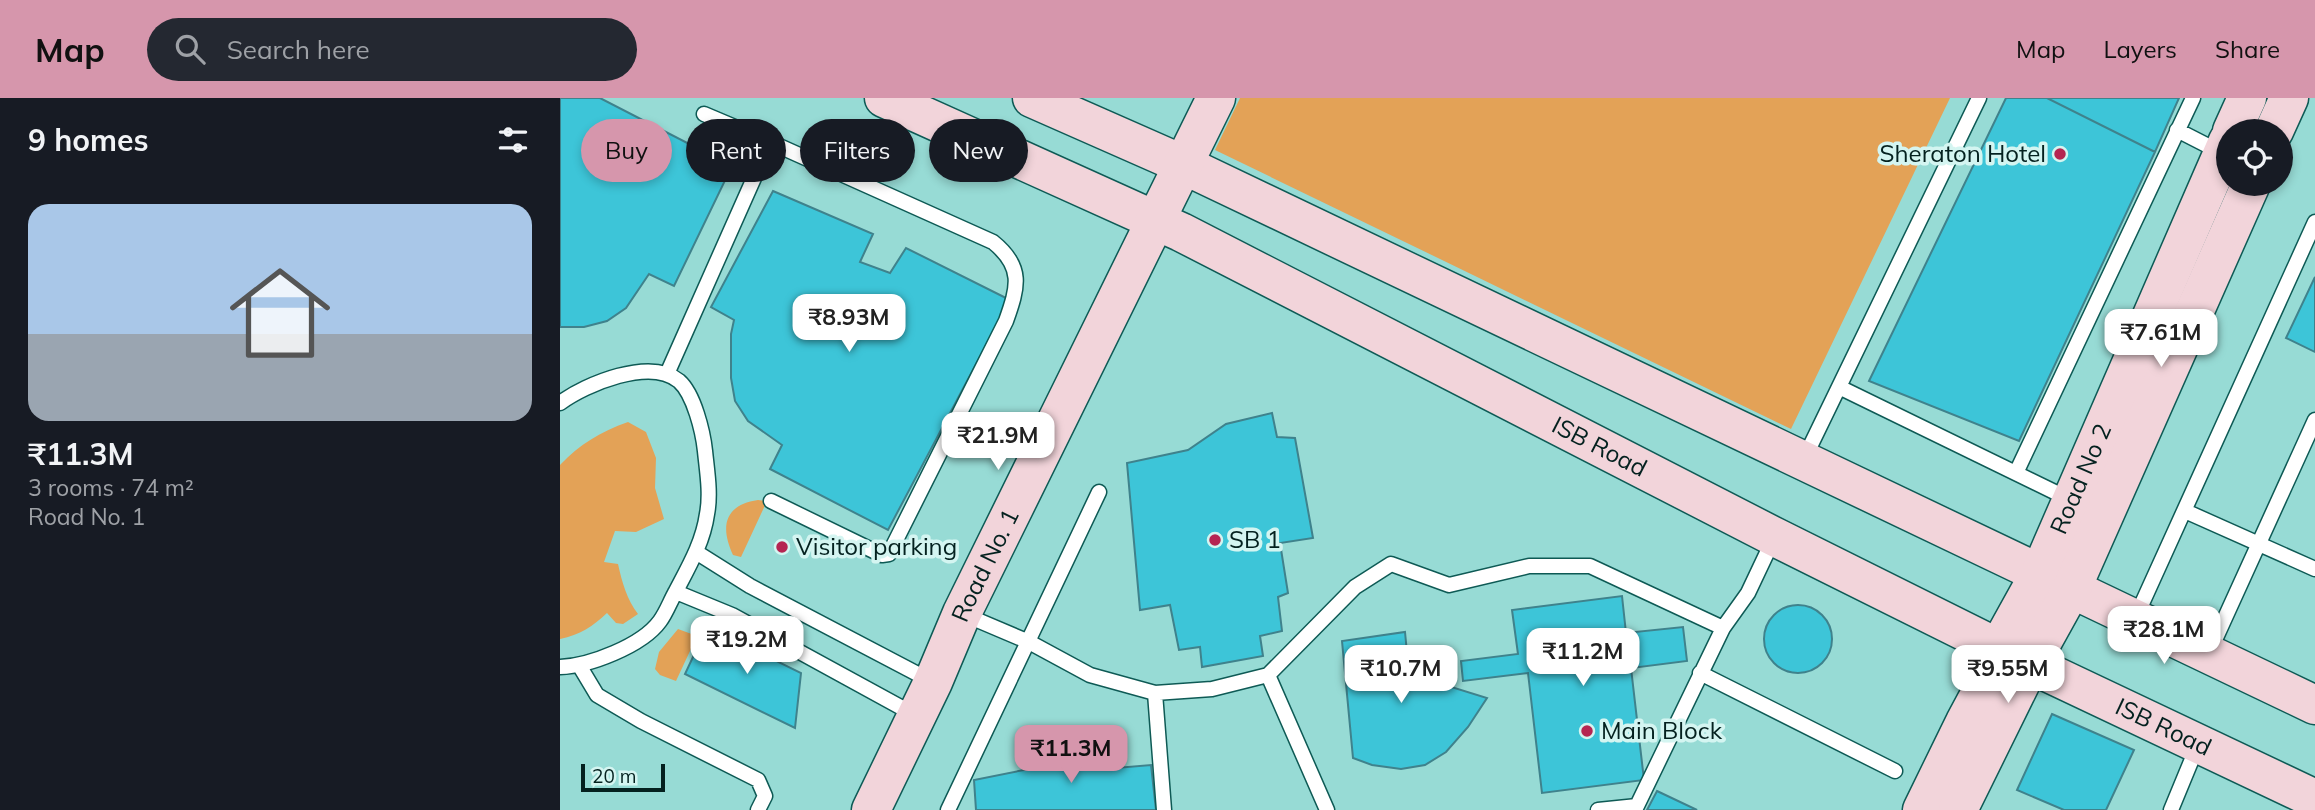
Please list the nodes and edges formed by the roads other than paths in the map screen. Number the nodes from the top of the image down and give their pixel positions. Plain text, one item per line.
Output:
1 (884, 98) edge
2 (1032, 98) edge
3 (1216, 98) edge
4 (1979, 98) edge
5 (2193, 98) edge
6 (2247, 98) edge
7 (2289, 98) edge
8 (704, 114) dead end
9 (716, 119) edge
10 (2237, 119) edge
11 (2279, 119) edge
12 (2177, 130) junction
13 (2216, 139) edge
14 (786, 149) edge
15 (1184, 165) junction
16 (2216, 167) edge
17 (752, 182) edge
18 (2245, 196) edge
19 (1153, 222) junction
20 (2315, 222) edge
21 (667, 374) junction
22 (1839, 387) junction
23 (560, 403) edge
24 (2315, 420) edge
25 (1804, 460) junction
26 (2016, 474) junction
27 (1099, 492) dead end
28 (771, 500) dead end
29 (2071, 500) junction
30 (2185, 511) junction
31 (1775, 537) junction
32 (2258, 544) junction
33 (696, 552) junction
34 (2315, 569) edge
35 (2055, 581) junction
36 (676, 592) junction
37 (962, 613) junction
38 (2135, 620) junction
39 (1723, 628) junction
40 (1029, 642) junction
41 (2208, 654) junction
42 (2015, 656) junction
43 (579, 665) junction
44 (560, 667) edge
45 (1700, 673) junction
46 (1268, 675) junction
47 (1155, 693) junction
48 (925, 699) junction
49 (2315, 705) edge
50 (2199, 743) junction
51 (1895, 771) dead end
52 (2315, 799) edge
53 (1636, 808) edge
54 (758, 810) edge
55 (871, 810) edge
56 (948, 810) edge
57 (1164, 810) edge
58 (1327, 810) edge
59 (1598, 810) edge
60 (1922, 810) edge
61 (1958, 810) edge
62 (2171, 810) edge

1 - 19 main road, ISB Road
2 - 15 main road
3 - 15 main road, Road No. 1
4 - 22 lane
5 - 12 lane
6 - 10 main road, Road No 2
7 - 11 main road
8 - 9 lane
12 - 13 lane
12 - 26 lane
14 - 28 lane
15 - 19 main road, Road No. 1
15 - 25 main road
16 - 29 main road, Road No 2
17 - 21 lane
18 - 35 main road, Road No 2
19 - 31 main road, ISB Road
19 - 37 main road, Road No. 1
20 - 30 lane
21 - 23 lane
21 - 33 lane
22 - 25 lane
22 - 26 lane
24 - 32 lane
25 - 35 main road
26 - 29 lane
27 - 40 lane
29 - 35 main road, Road No 2
30 - 32 lane
30 - 38 lane
31 - 39 lane
31 - 42 main road, ISB Road
32 - 34 lane
32 - 41 lane
33 - 36 lane
33 - 48 lane
35 - 38 main road
35 - 42 main road, Road No 2
36 - 43 lane
36 - 48 lane
37 - 40 lane
37 - 48 main road, Road No. 1
38 - 41 main road
39 - 45 lane
39 - 46 lane
40 - 47 lane
40 - 56 lane
41 - 49 main road
42 - 50 main road, ISB Road
42 - 60 main road, Road No 2
42 - 61 main road, Road No 2
43 - 44 lane
43 - 54 lane
45 - 51 lane
45 - 53 lane
46 - 47 lane
46 - 58 lane
47 - 57 lane
48 - 55 main road, Road No. 1
50 - 52 main road, ISB Road
50 - 62 lane
53 - 59 lane

